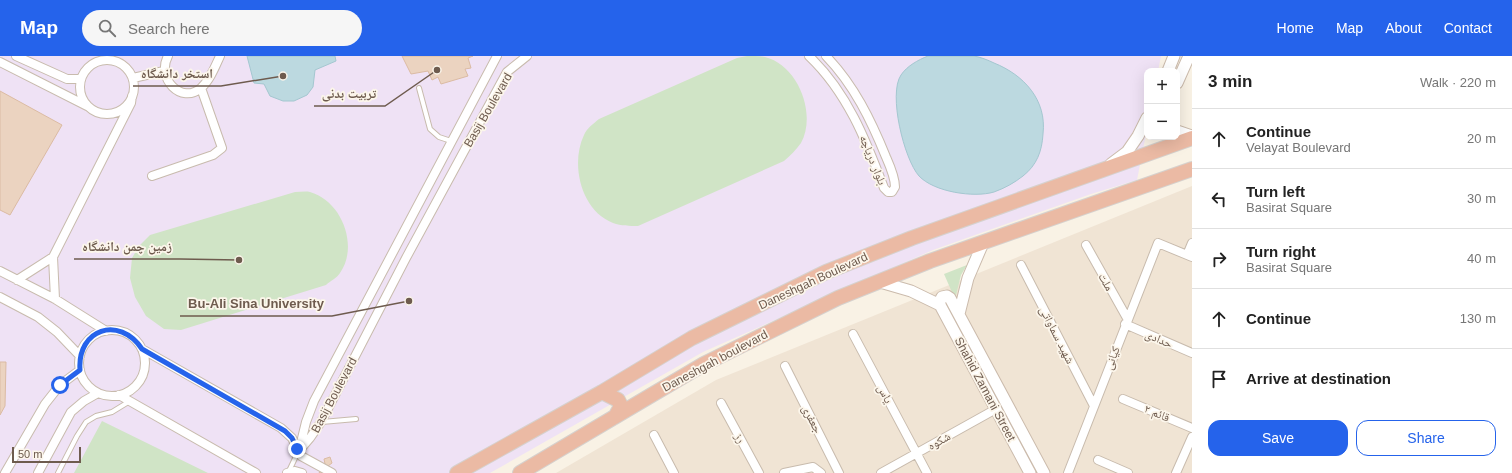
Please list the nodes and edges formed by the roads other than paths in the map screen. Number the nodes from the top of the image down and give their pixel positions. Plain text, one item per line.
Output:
1 (16, 56) edge
2 (92, 56) edge
3 (116, 56) edge
4 (168, 56) edge
5 (220, 56) edge
6 (497, 56) edge
7 (527, 56) edge
8 (809, 56) edge
9 (826, 56) edge
10 (1174, 56) edge
11 (1189, 56) edge
12 (0, 62) edge
13 (121, 64) junction
14 (1169, 68) edge
15 (87, 69) junction
16 (164, 71) junction
17 (1180, 76) edge
18 (133, 78) junction
19 (81, 79) junction
20 (201, 88) junction
21 (419, 88) dead end
22 (132, 96) junction
23 (88, 106) junction
24 (1144, 124) edge
25 (1180, 132) edge
26 (1192, 137) edge
27 (452, 141) junction
28 (1107, 168) junction
29 (1192, 169) edge
30 (152, 176) dead end
31 (983, 243) junction
32 (1192, 243) edge
33 (1086, 245) dead end
34 (1189, 256) edge
35 (53, 257) junction
36 (1021, 265) dead end
37 (0, 271) edge
38 (17, 280) junction
39 (880, 282) junction
40 (0, 297) edge
41 (55, 299) junction
42 (940, 305) junction
43 (958, 314) junction
44 (1126, 321) junction
45 (106, 331) junction
46 (854, 334) dead end
47 (142, 349) junction
48 (1192, 353) edge
49 (80, 356) junction
50 (785, 366) dead end
51 (80, 370) junction
52 (602, 392) junction
53 (98, 393) junction
54 (119, 395) junction
55 (1123, 399) dead end
56 (130, 401) junction
57 (721, 403) dead end
58 (1094, 406) junction
59 (996, 409) junction
60 (615, 417) junction
61 (356, 419) dead end
62 (321, 422) junction
63 (1192, 428) edge
64 (654, 435) dead end
65 (1192, 437) edge
66 (298, 452) junction
67 (917, 453) junction
68 (1098, 460) dead end
69 (5, 473) edge
70 (38, 473) edge
71 (58, 473) edge
72 (256, 473) edge
73 (288, 473) edge
74 (302, 473) edge
75 (332, 473) edge
76 (457, 473) edge
77 (520, 473) edge
78 (674, 473) edge
79 (759, 473) edge
80 (784, 473) edge
81 (821, 473) edge
82 (839, 473) edge
83 (881, 473) edge
84 (927, 473) edge
85 (1030, 473) edge
86 (1044, 473) edge
87 (1068, 473) edge
88 (1128, 473) edge
89 (1176, 473) edge

1 - 19 street
2 - 15 street
3 - 13 street
4 - 16 street
5 - 20 street
6 - 27 street, Basij Boulevard
7 - 62 street, Basij Boulevard
8 - 9 street, بلوار دریاچه
10 - 14 main road
11 - 17 main road
12 - 23 street
13 - 15 street
13 - 18 street
15 - 19 street
16 - 18 street
16 - 20 street
18 - 22 street
19 - 23 street
20 - 30 street
21 - 27 lane
22 - 23 street
22 - 35 street
24 - 28 main road
25 - 26 main road
26 - 28 highway, Daneshgah Boulevard
27 - 66 street, Basij Boulevard
28 - 52 highway, Daneshgah Boulevard
29 - 31 highway
31 - 39 highway, Daneshgah boulevard
31 - 43 main road
32 - 34 street
33 - 44 street, ملت
34 - 44 street, کیانی
35 - 38 street
35 - 41 street
36 - 58 street, شهید سماواتی
37 - 38 street
38 - 41 street
39 - 42 main road
39 - 60 highway, Daneshgah boulevard
40 - 49 street
41 - 45 street
42 - 43 main road, Shahid Zamani Street
42 - 59 main road, Shahid Zamani Street
43 - 86 main road, Shahid Zamani Street
44 - 48 street, حدادی
44 - 58 street, کیانی
45 - 47 street
45 - 49 street
46 - 67 street, یاس
47 - 54 street
47 - 66 street
49 - 51 street
50 - 82 street, جعفری
51 - 53 street
51 - 69 street
52 - 60 highway
52 - 76 highway, Daneshgah Boulevard
53 - 54 street
53 - 70 street
54 - 56 street
55 - 63 street, قائم ۲
56 - 71 lane
56 - 72 street
57 - 79 street, رز
58 - 87 street, کیانی
59 - 67 street, شکوه
59 - 85 main road, Shahid Zamani Street
60 - 77 highway, Daneshgah boulevard
61 - 62 lane
62 - 66 street, Basij Boulevard
64 - 78 street
65 - 89 street
66 - 73 lane
66 - 75 street
67 - 83 street, شکوه
67 - 84 street, یاس
68 - 88 street
73 - 74 street
80 - 81 street

